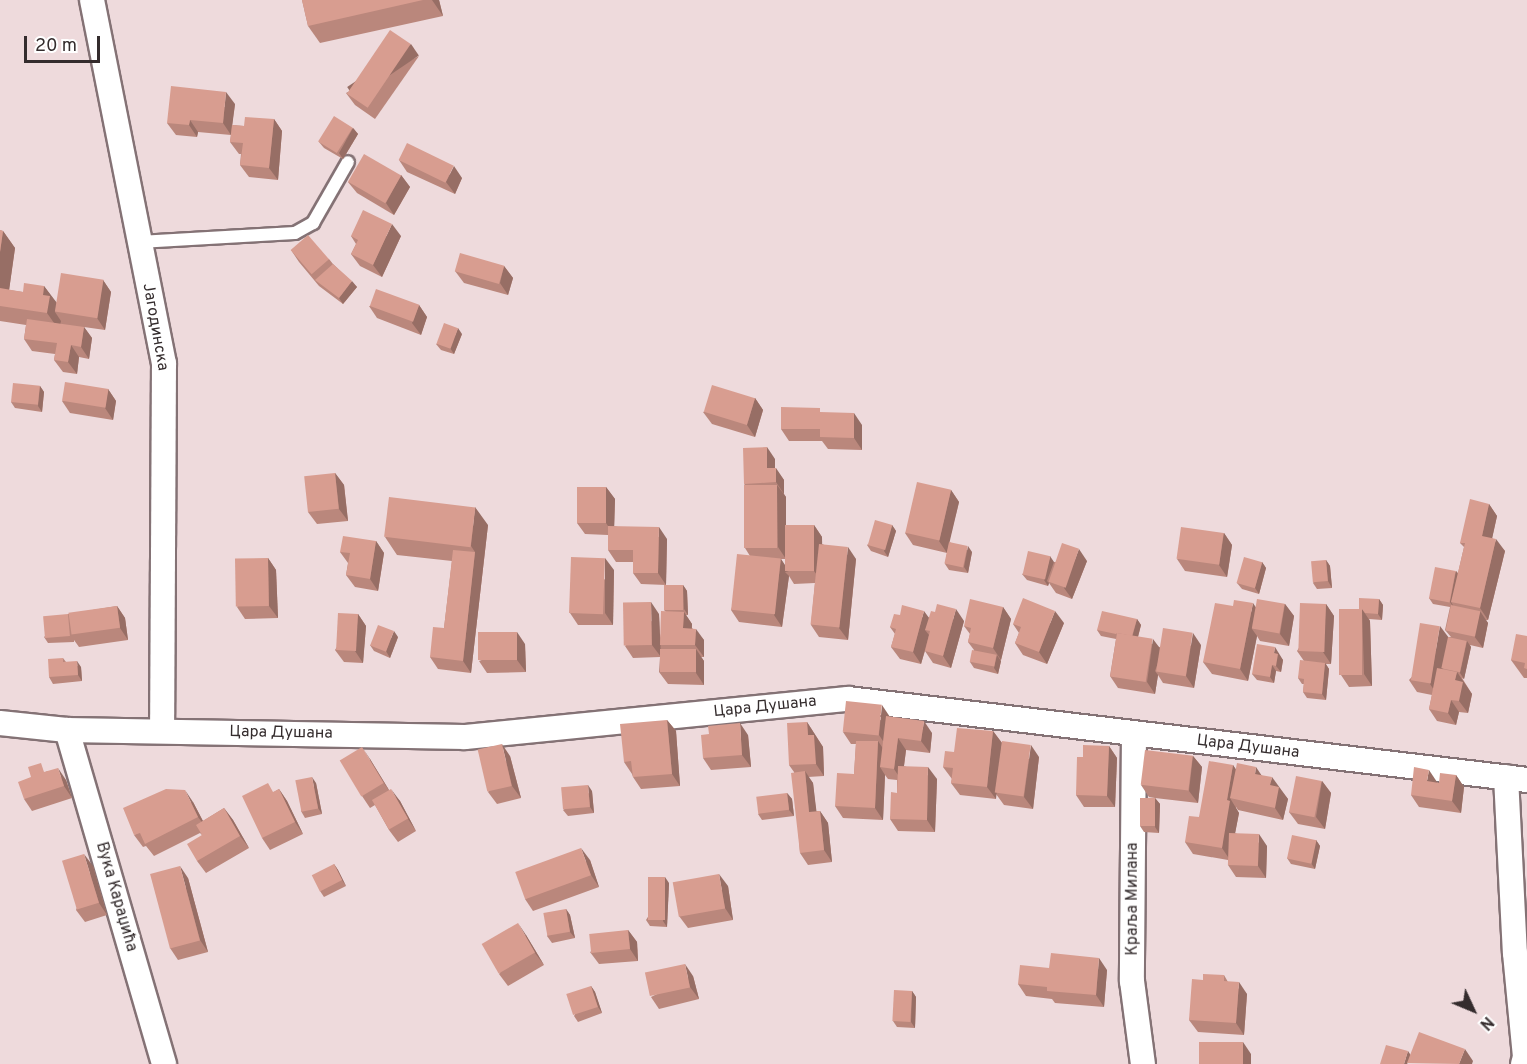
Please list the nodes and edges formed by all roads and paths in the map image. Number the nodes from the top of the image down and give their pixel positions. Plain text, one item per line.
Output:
1 (92, 0) edge
2 (348, 162) dead end
3 (140, 242) junction
4 (0, 723) edge
5 (67, 729) junction
6 (162, 731) junction
7 (1134, 733) junction
8 (1517, 778) edge
9 (164, 1064) edge
10 (1143, 1064) edge
11 (1523, 1064) edge

1 - 3 street, Јагодинска
2 - 3 lane
3 - 6 street, Јагодинска
4 - 5 street, Цара Душана
5 - 6 street, Цара Душана
5 - 9 street, Вука Караџића
6 - 7 street, Цара Душана
7 - 8 street, Цара Душана
7 - 10 street, Краља Милана
8 - 11 street

